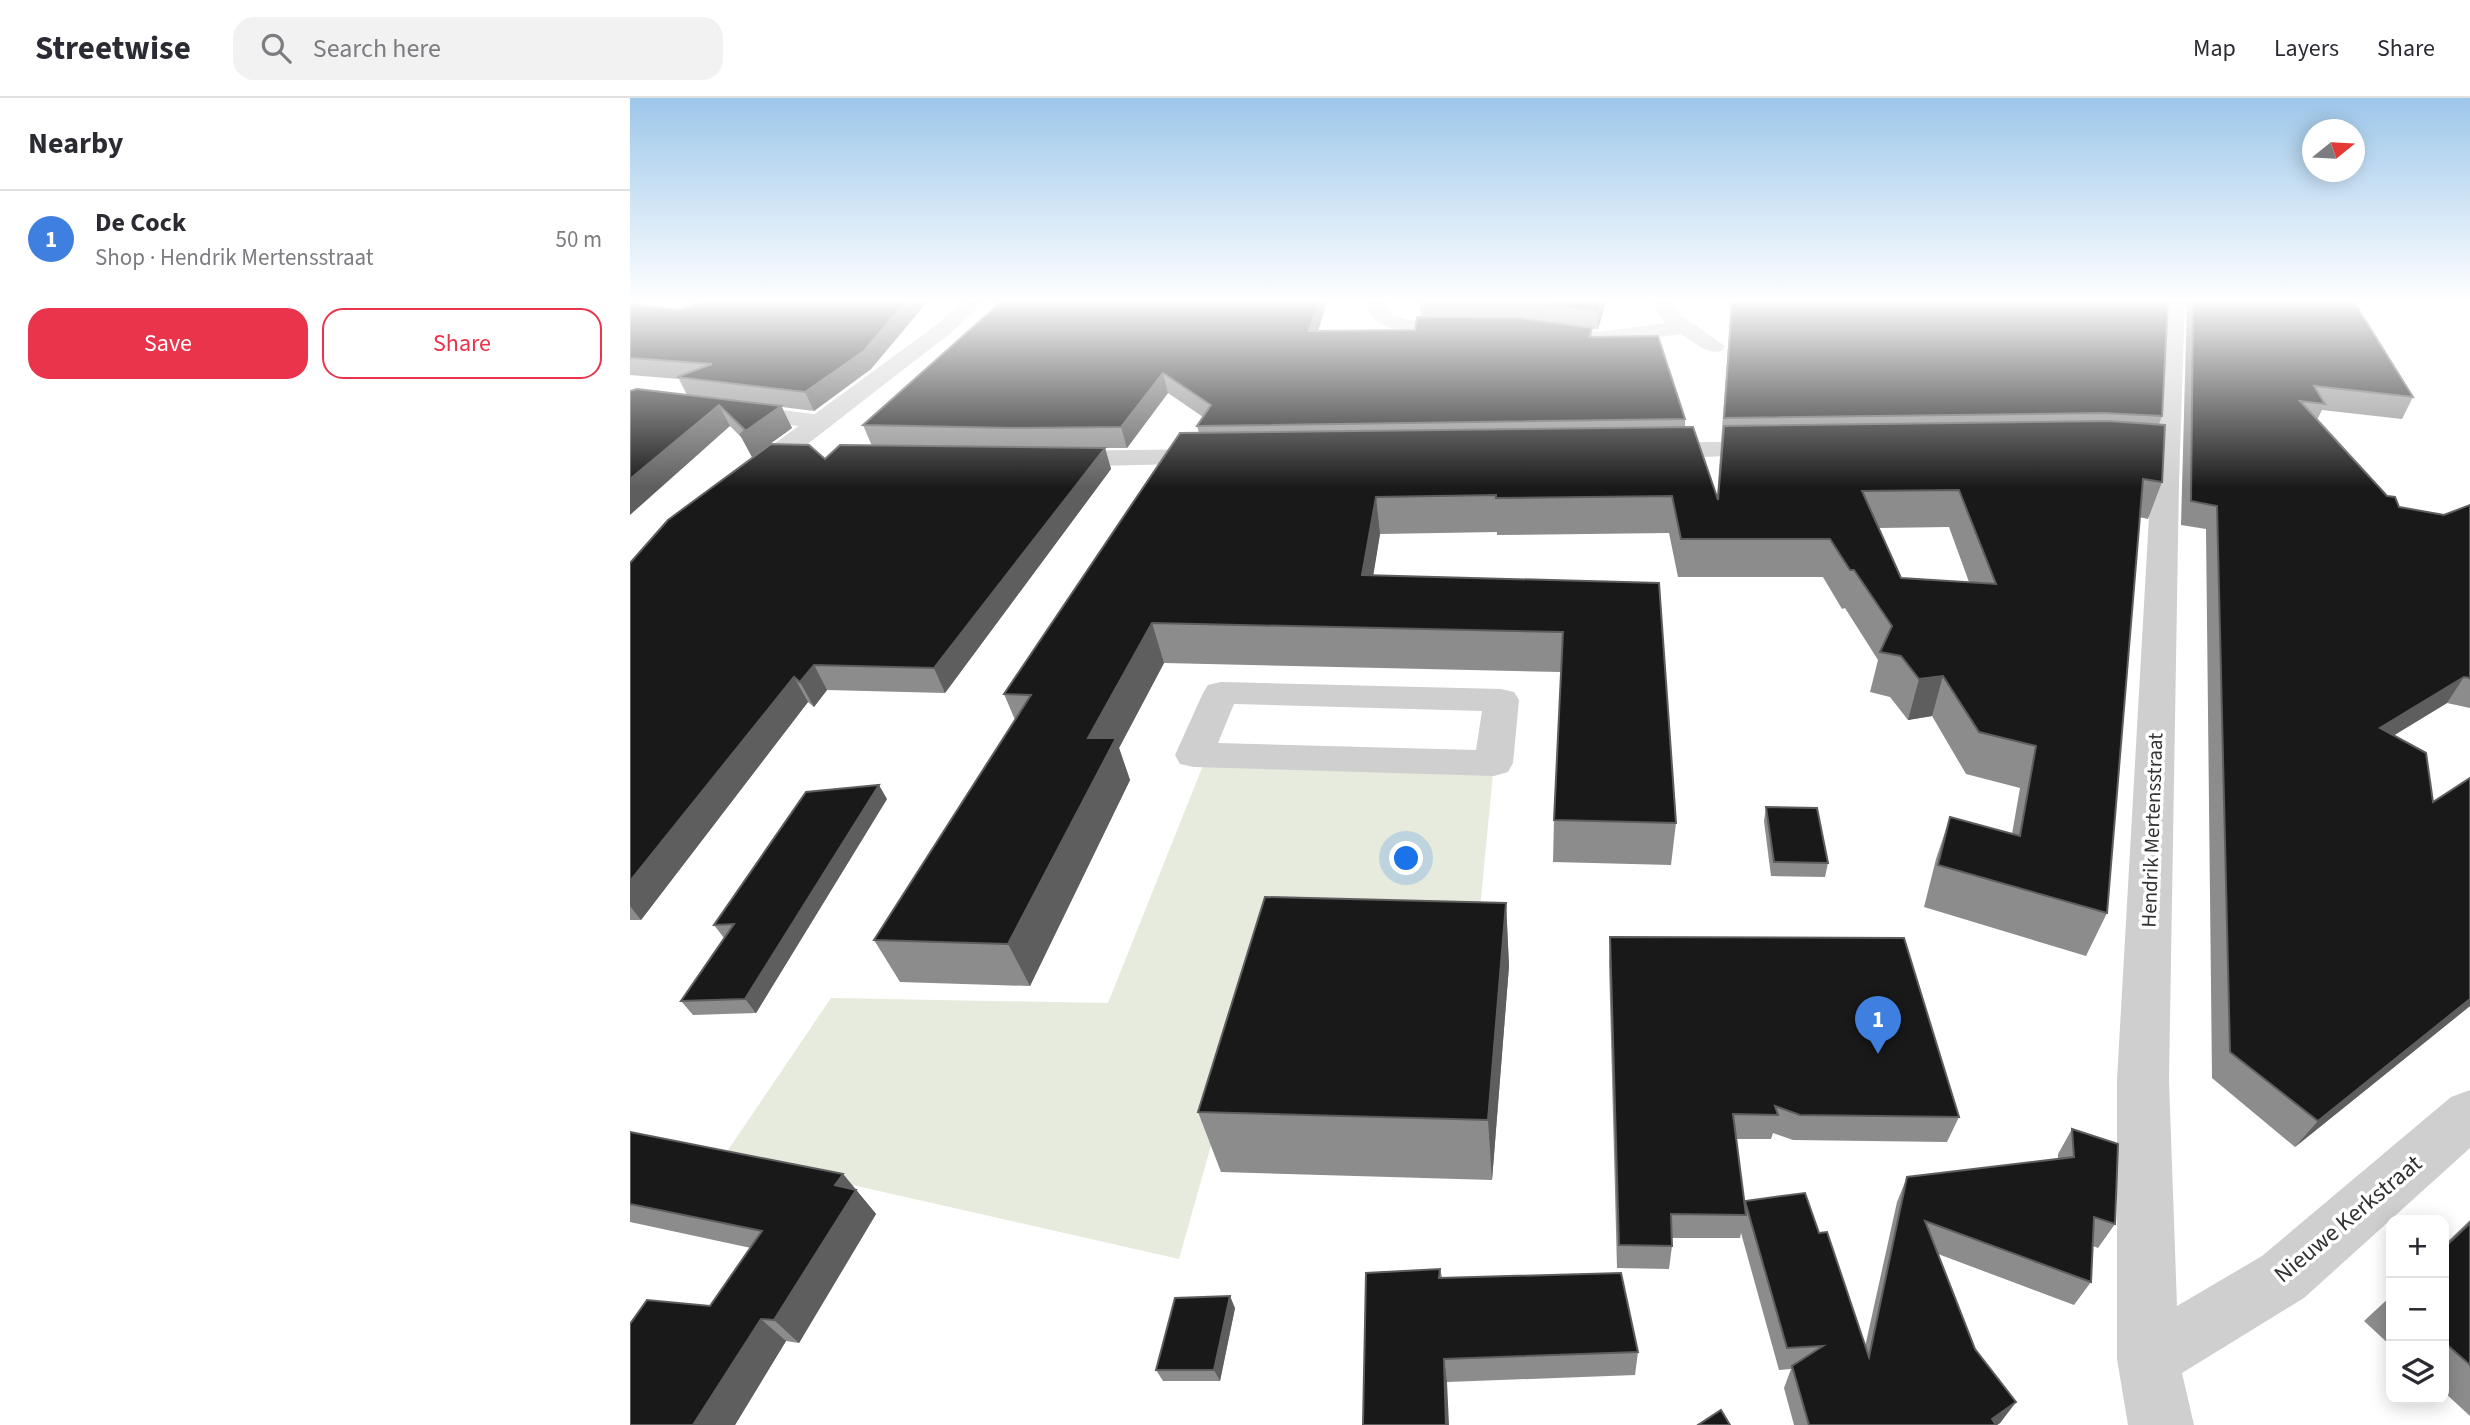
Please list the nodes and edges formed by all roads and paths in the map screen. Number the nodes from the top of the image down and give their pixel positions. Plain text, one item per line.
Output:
1 (897, 364) edge
2 (2167, 364) edge
3 (630, 398) edge
4 (821, 422) junction
5 (1802, 449) edge
6 (1630, 452) edge
7 (777, 455) junction
8 (815, 456) edge
9 (1243, 457) edge
10 (1035, 460) edge
11 (727, 492) edge
12 (1501, 700) joint
13 (2470, 1114) edge
14 (2148, 1359) junction
15 (2161, 1425) edge

1 - 4 street
2 - 14 street, Hendrik Mertensstraat
3 - 4 street
4 - 7 street
5 - 6 street
7 - 8 street
7 - 11 street
9 - 10 street
12 - 12 street
13 - 14 street, Nieuwe Kerkstraat
14 - 15 street, Hendrik Mertensstraat

